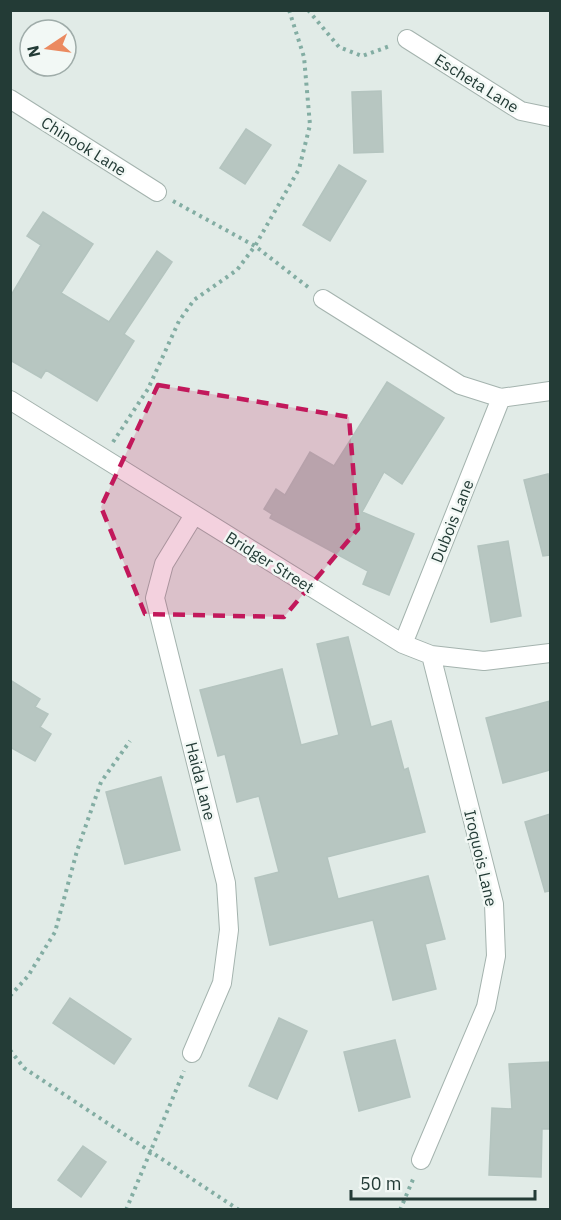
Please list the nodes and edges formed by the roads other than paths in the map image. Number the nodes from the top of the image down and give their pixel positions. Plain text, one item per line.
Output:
1 (407, 39) road end
2 (10, 99) edge
3 (550, 117) edge
4 (157, 192) road end
5 (323, 299) road end
6 (550, 391) edge
7 (501, 398) junction
8 (10, 400) edge
9 (194, 515) junction
10 (403, 644) junction
11 (550, 653) edge
12 (431, 655) junction
13 (192, 1053) road end
14 (421, 1160) road end

1 - 3 street, Escheta Lane
2 - 4 street, Chinook Lane
5 - 7 street
6 - 7 street
7 - 10 street, Dubois Lane
8 - 9 street, Bridger Street
9 - 10 street, Bridger Street
9 - 13 street, Haida Lane
10 - 12 street, Bridger Street
11 - 12 street, Bridger Street
12 - 14 street, Iroquois Lane

